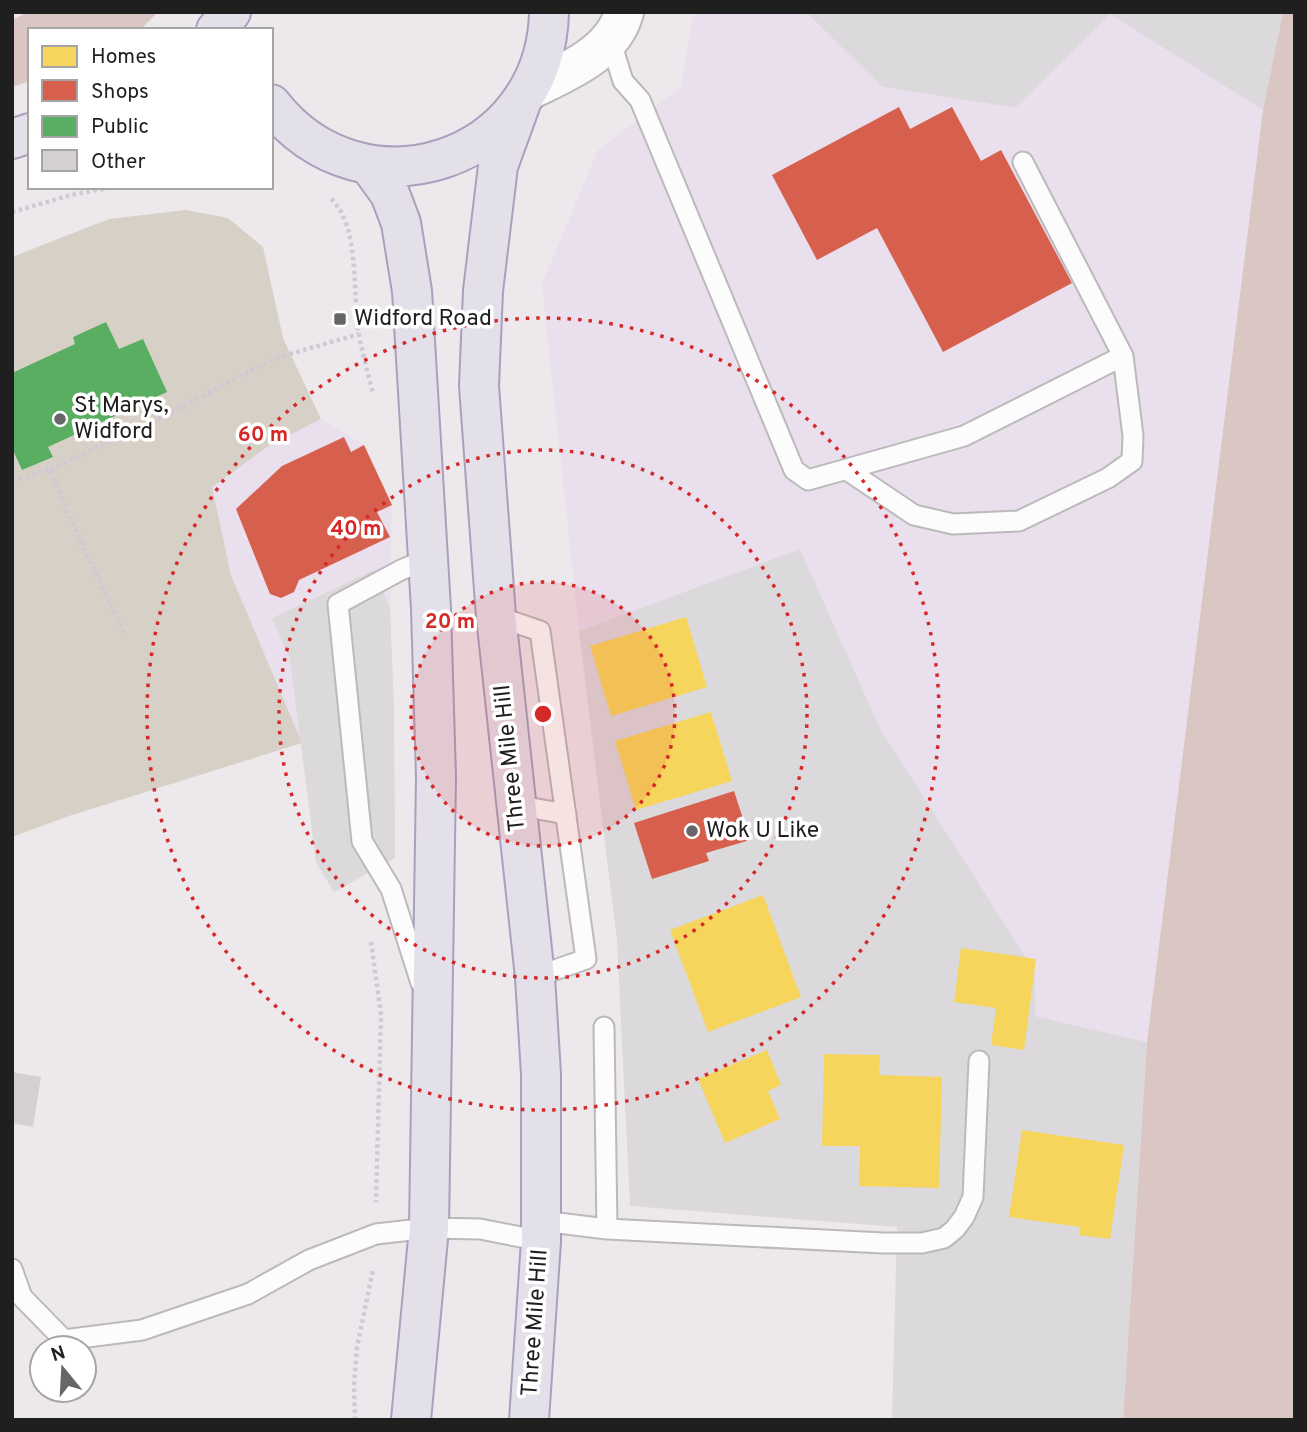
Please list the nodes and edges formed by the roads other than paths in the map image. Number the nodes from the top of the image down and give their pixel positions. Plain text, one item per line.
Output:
1 (231, 12) edge
2 (548, 12) edge
3 (617, 26) edge
4 (218, 28) edge
5 (525, 95) junction
6 (273, 106) edge
7 (273, 137) edge
8 (322, 149) junction
9 (1023, 162) dead end
10 (369, 165) junction
11 (1123, 356) junction
12 (848, 470) junction
13 (429, 558) junction
14 (496, 616) junction
15 (515, 805) junction
16 (566, 814) junction
17 (535, 977) junction
18 (433, 1017) junction
19 (604, 1027) dead end
20 (979, 1061) dead end
21 (429, 1228) junction
22 (607, 1229) junction
23 (542, 1231) junction
24 (12, 1269) edge
25 (411, 1420) edge
26 (529, 1420) edge

1 - 4 highway
2 - 5 highway, Three Mile Hill
3 - 5 street
3 - 12 lane
5 - 10 highway
5 - 14 highway, Three Mile Hill
6 - 8 highway
7 - 8 highway
8 - 10 highway
9 - 11 lane
10 - 13 highway
11 - 12 lane
11 - 12 lane
13 - 18 highway
13 - 18 lane
14 - 15 highway, Three Mile Hill
14 - 16 lane
15 - 16 lane
15 - 17 highway, Three Mile Hill
16 - 17 lane
17 - 23 highway, Three Mile Hill
18 - 21 highway
19 - 22 lane
20 - 22 lane
21 - 23 lane
21 - 24 lane
21 - 25 highway
22 - 23 lane
23 - 26 highway, Three Mile Hill

